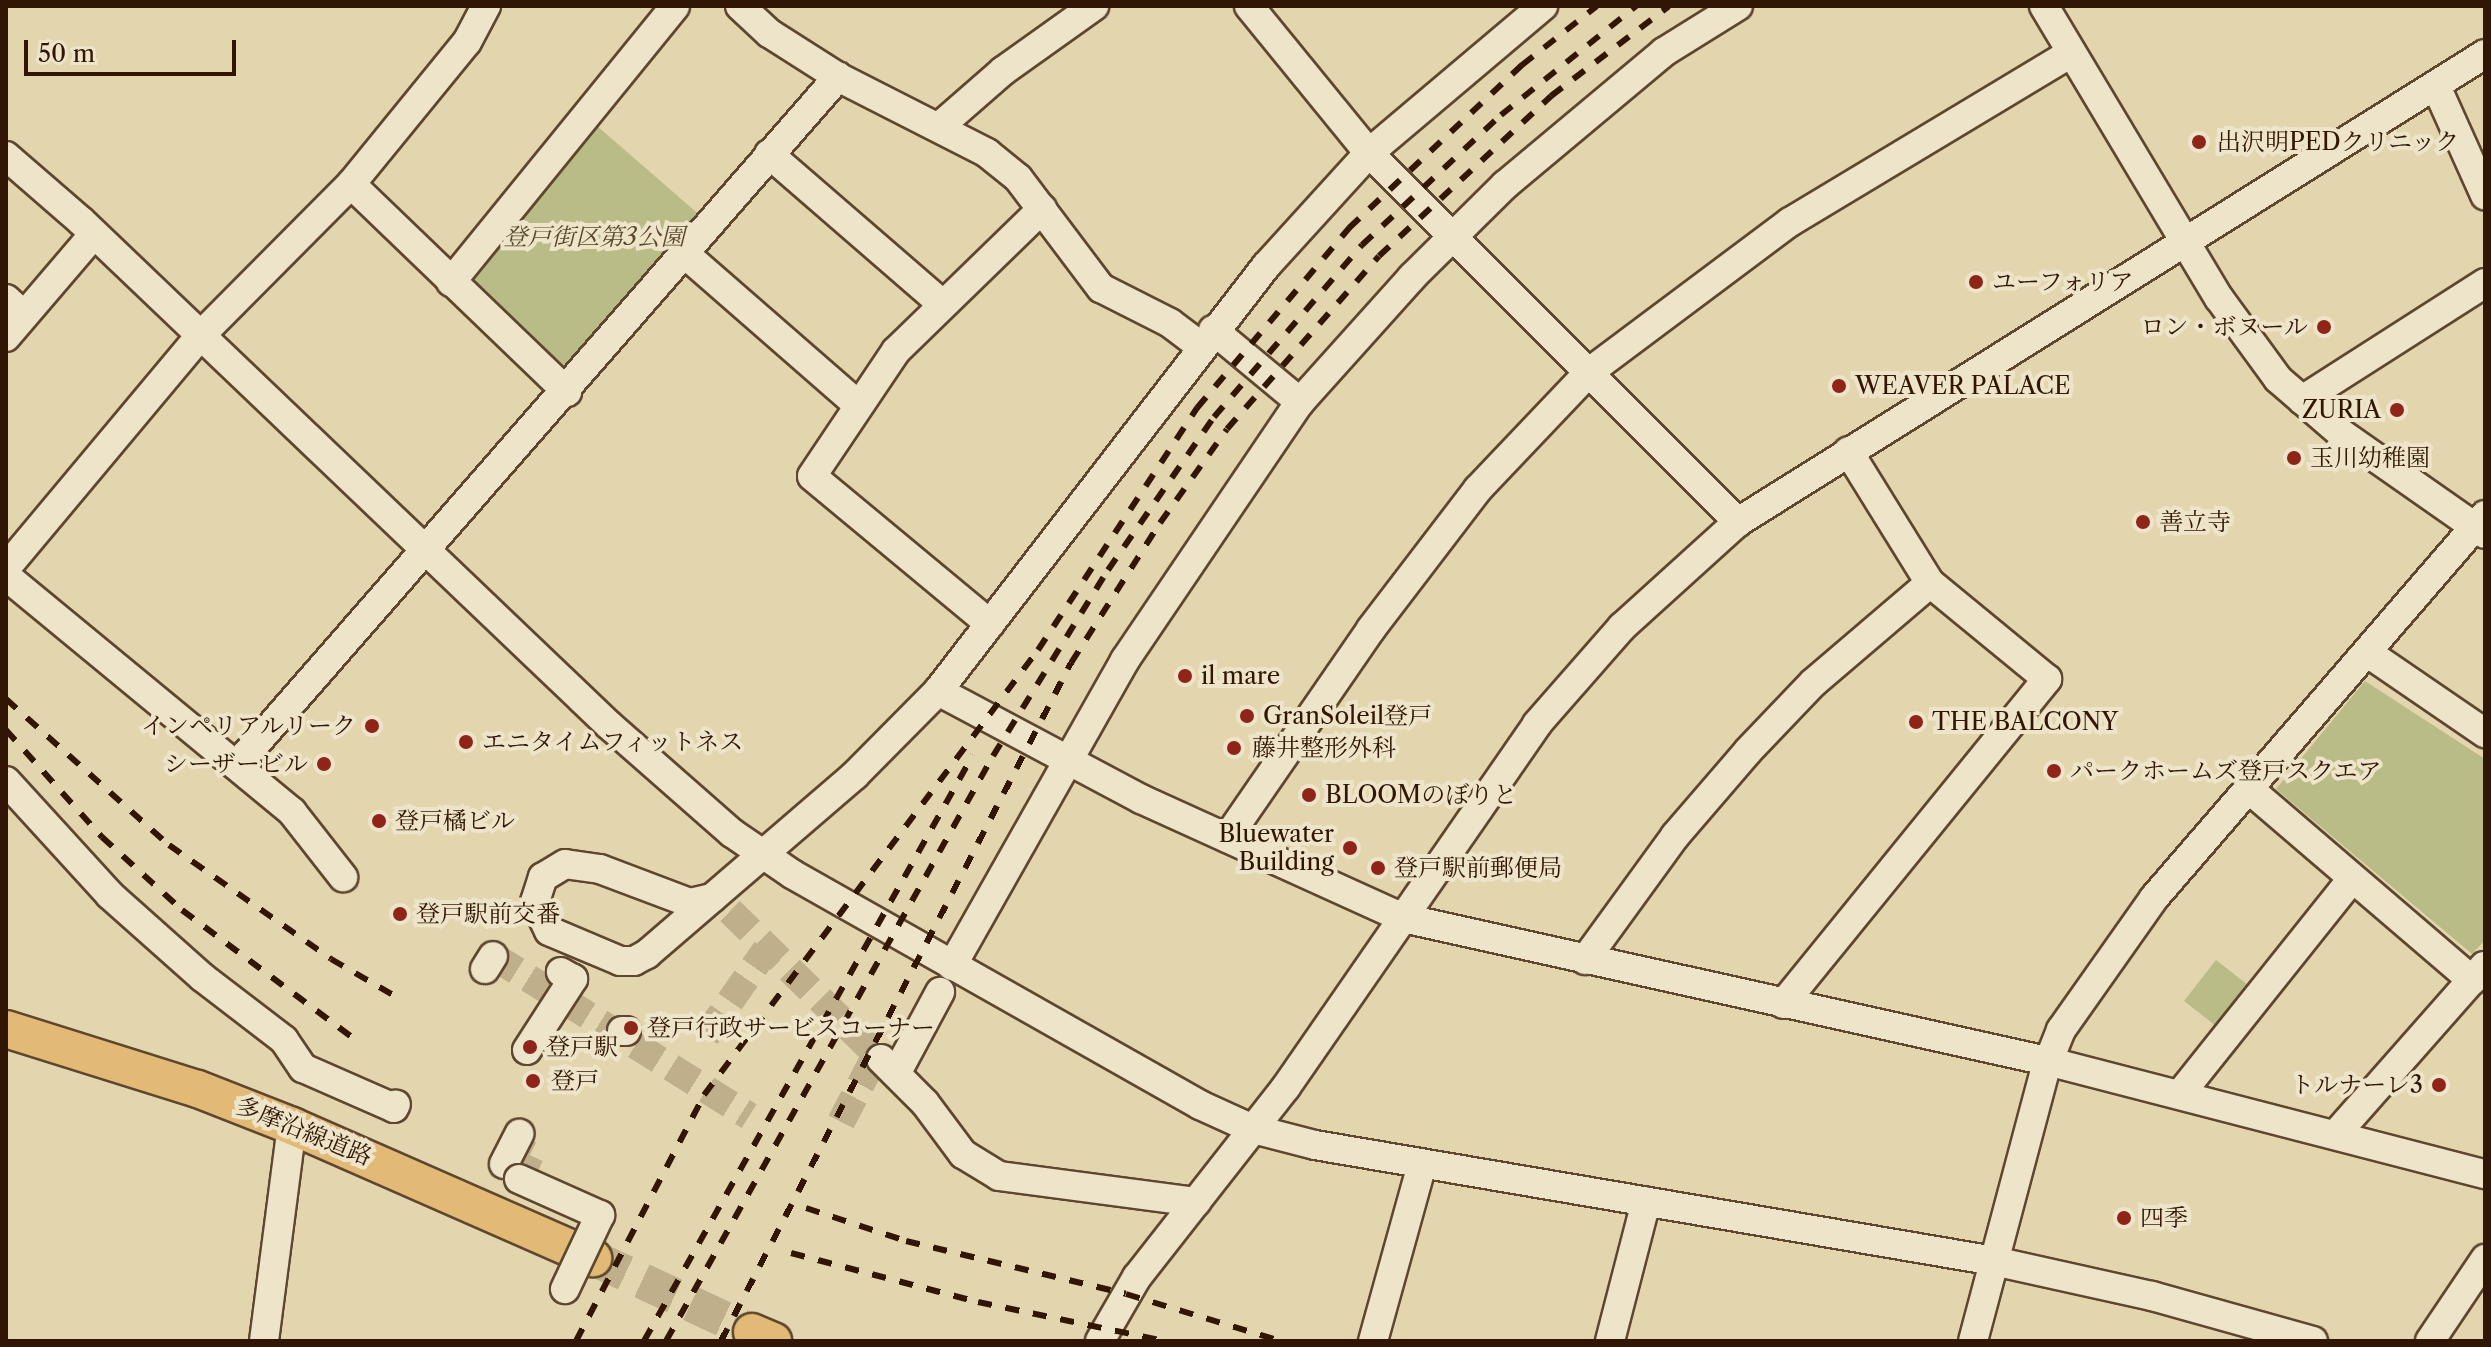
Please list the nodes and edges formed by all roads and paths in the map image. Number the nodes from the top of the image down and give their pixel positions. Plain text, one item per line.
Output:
1 (486, 6) edge
2 (675, 6) edge
3 (740, 6) edge
4 (1094, 6) edge
5 (1249, 6) edge
6 (1543, 6) edge
7 (1738, 6) edge
8 (2044, 6) edge
9 (2071, 53) junction
10 (2485, 54) edge
11 (838, 77) junction
12 (2436, 86) junction
13 (940, 126) junction
14 (1369, 153) junction
15 (769, 154) junction
16 (6, 156) edge
17 (351, 184) junction
18 (2485, 195) edge
19 (1042, 209) junction
20 (94, 234) junction
21 (1453, 235) junction
22 (2186, 243) junction
23 (685, 254) junction
24 (451, 282) junction
25 (2485, 283) edge
26 (942, 304) junction
27 (15, 307) edge
28 (6, 337) edge
29 (199, 337) junction
30 (1207, 338) junction
31 (1588, 373) junction
32 (567, 392) junction
33 (2302, 400) junction
34 (1300, 402) junction
35 (858, 405) junction
36 (1848, 451) junction
37 (1738, 522) junction
38 (2481, 526) edge
39 (427, 551) junction
40 (6, 568) edge
41 (6, 576) edge
42 (1930, 583) junction
43 (990, 624) junction
44 (2368, 653) junction
45 (938, 691) junction
46 (2485, 733) edge
47 (1065, 760) junction
48 (237, 765) junction
49 (6, 781) edge
50 (2249, 789) junction
51 (1227, 838) junction
52 (762, 854) junction
53 (343, 877) dead end
54 (2352, 879) junction
55 (724, 904) junction
56 (1403, 918) junction
57 (1585, 960) junction
58 (952, 966) junction
59 (561, 972) dead end
60 (2479, 972) edge
61 (940, 992) dead end
62 (1783, 1004) junction
63 (6, 1029) edge
64 (527, 1050) dead end
65 (2047, 1061) junction
66 (2181, 1093) junction
67 (396, 1104) dead end
68 (292, 1126) junction
69 (1253, 1129) junction
70 (519, 1134) dead end
71 (2336, 1134) junction
72 (1422, 1164) junction
73 (2485, 1174) edge
74 (1196, 1202) junction
75 (1646, 1202) junction
76 (606, 1232) tunnel mouth
77 (2485, 1259) edge
78 (1994, 1261) junction
79 (565, 1289) dead end
80 (264, 1341) edge
81 (1100, 1341) edge
82 (1373, 1341) edge
83 (1610, 1341) edge
84 (1973, 1341) edge
85 (2313, 1341) edge
86 (2430, 1341) edge

1 - 17 street
2 - 24 street
3 - 11 street
4 - 13 street
5 - 14 street
6 - 14 street
7 - 21 street
8 - 9 street
9 - 22 street
9 - 31 street
10 - 12 street
11 - 13 street
11 - 15 street
12 - 18 street
12 - 22 street
13 - 19 street
14 - 21 street
14 - 30 street
15 - 23 street
15 - 26 street
16 - 20 street
17 - 24 street
17 - 29 street
19 - 26 street
19 - 30 street
20 - 27 street
20 - 29 street
21 - 31 street
21 - 34 street
22 - 33 street
22 - 36 street
23 - 32 street
23 - 35 street
24 - 32 street
25 - 33 street
26 - 35 street
27 - 28 street
29 - 39 street
29 - 40 street
30 - 34 street
30 - 43 street
31 - 37 street
31 - 51 street
32 - 39 street
33 - 38 street
34 - 47 street
35 - 43 street
36 - 37 street
36 - 42 street
37 - 56 street
38 - 44 street
39 - 48 street
39 - 52 street
41 - 48 street
42 - 57 street
42 - 62 street
43 - 45 street
44 - 46 street
44 - 50 street
45 - 47 street
45 - 52 street
47 - 51 street
47 - 58 street
48 - 53 street
49 - 67 street
50 - 54 street
50 - 65 street
51 - 56 street
52 - 55 street
52 - 58 street
54 - 60 street
54 - 66 street
55 - 55 street
56 - 57 street
56 - 69 street
57 - 62 street
58 - 69 street
59 - 64 street
60 - 71 street
61 - 74 street
62 - 65 street
63 - 68 main road, 多摩沿線道路
65 - 66 street
65 - 78 street
66 - 71 street
68 - 76 main road, 多摩沿線道路
68 - 80 street
69 - 72 street
69 - 74 street
70 - 79 street, bridge
71 - 73 street
72 - 75 street
72 - 82 street
74 - 81 street
75 - 78 street
75 - 83 street
77 - 86 street
78 - 84 street
78 - 85 street

